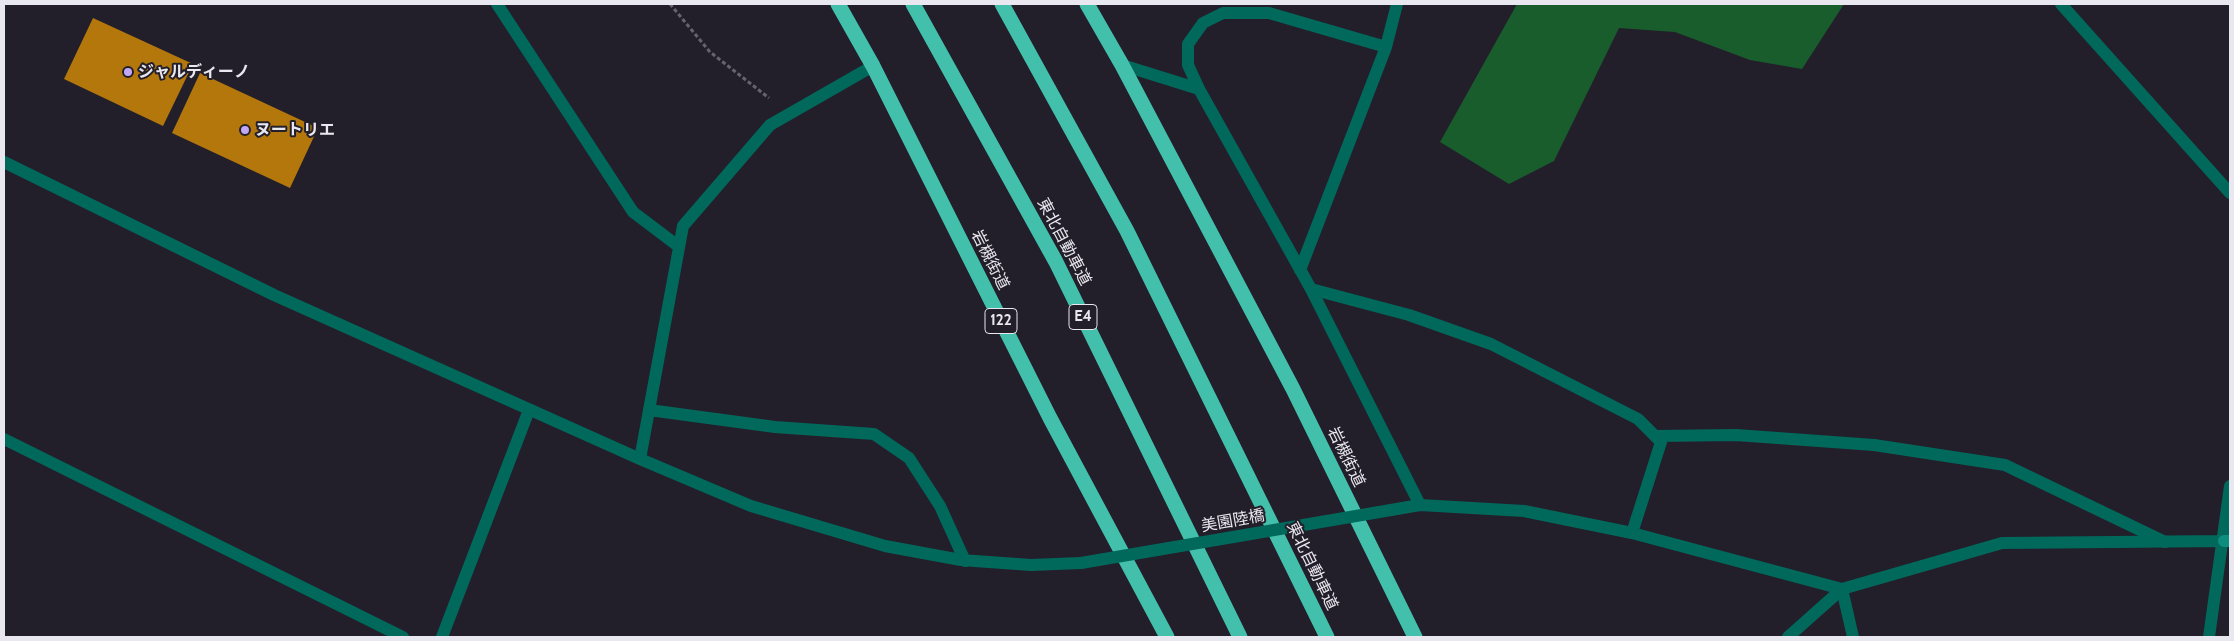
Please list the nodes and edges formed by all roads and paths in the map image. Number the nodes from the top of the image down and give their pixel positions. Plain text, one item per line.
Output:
1 (497, 4) edge
2 (670, 4) edge
3 (838, 4) edge
4 (913, 4) edge
5 (1002, 4) edge
6 (1087, 4) edge
7 (1397, 4) edge
8 (2061, 4) edge
9 (1386, 47) junction
10 (1122, 65) junction
11 (873, 66) junction
12 (1200, 89) junction
13 (789, 115) junction
14 (4, 162) edge
15 (2230, 193) edge
16 (678, 246) junction
17 (1300, 270) junction
18 (1311, 289) junction
19 (529, 410) junction
20 (648, 410) junction
21 (1655, 436) junction
22 (4, 439) edge
23 (640, 459) junction
24 (2230, 486) edge
25 (1420, 505) junction
26 (1632, 533) junction
27 (2227, 541) edge
28 (2165, 542) junction
29 (965, 561) junction
30 (1842, 589) junction
31 (403, 637) edge
32 (442, 637) edge
33 (1167, 637) edge
34 (1240, 637) edge
35 (1327, 637) edge
36 (1415, 637) edge
37 (1788, 637) edge
38 (1854, 637) edge
39 (2208, 637) edge

1 - 16 street
2 - 13 path
3 - 11 highway, 岩槻街道 / 122
4 - 34 highway, 東北自動車道 / E4
5 - 35 highway, 東北自動車道
6 - 10 highway, 岩槻街道
7 - 9 street
8 - 15 street
9 - 12 street
9 - 17 street
10 - 12 street
10 - 36 highway, 岩槻街道
11 - 13 street
11 - 33 highway, 岩槻街道 / 122
12 - 17 street
13 - 16 street
14 - 19 street, 美園陸橋
16 - 20 street
17 - 18 street
18 - 21 street
18 - 25 street
19 - 23 street, 美園陸橋
19 - 32 street
20 - 23 street
20 - 29 street
21 - 26 street
21 - 28 street
22 - 31 street
23 - 29 street, 美園陸橋
24 - 27 street
25 - 26 street, 美園陸橋
25 - 29 street, 美園陸橋, bridge
26 - 30 street, 美園陸橋
27 - 28 street
27 - 39 street
28 - 30 street
30 - 37 street
30 - 38 street

